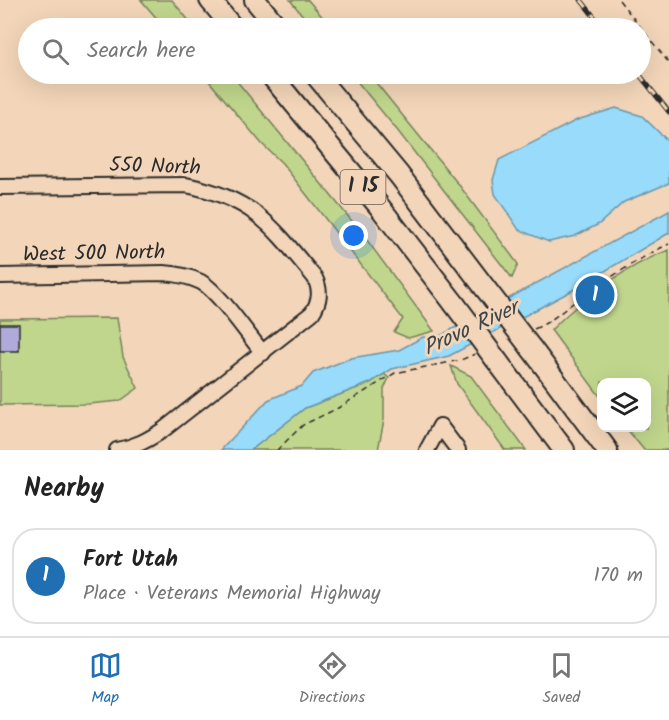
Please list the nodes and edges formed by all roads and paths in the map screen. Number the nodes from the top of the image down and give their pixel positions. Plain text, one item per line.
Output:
1 (210, 0) edge
2 (255, 0) edge
3 (619, 0) edge
4 (225, 18) edge
5 (270, 18) edge
6 (633, 18) edge
7 (651, 40) edge
8 (669, 63) edge
9 (278, 84) edge
10 (323, 84) edge
11 (0, 187) edge
12 (0, 276) edge
13 (262, 353) junction
14 (117, 450) edge
15 (427, 450) edge
16 (458, 450) edge
17 (564, 450) edge
18 (607, 450) edge

1 - 4 highway
2 - 5 highway
3 - 6 path
7 - 8 path
9 - 17 highway, I 15, bridge
10 - 18 highway, I 15, bridge
11 - 13 street, 550 North
12 - 13 street, West 500 North
13 - 14 street
15 - 16 street

